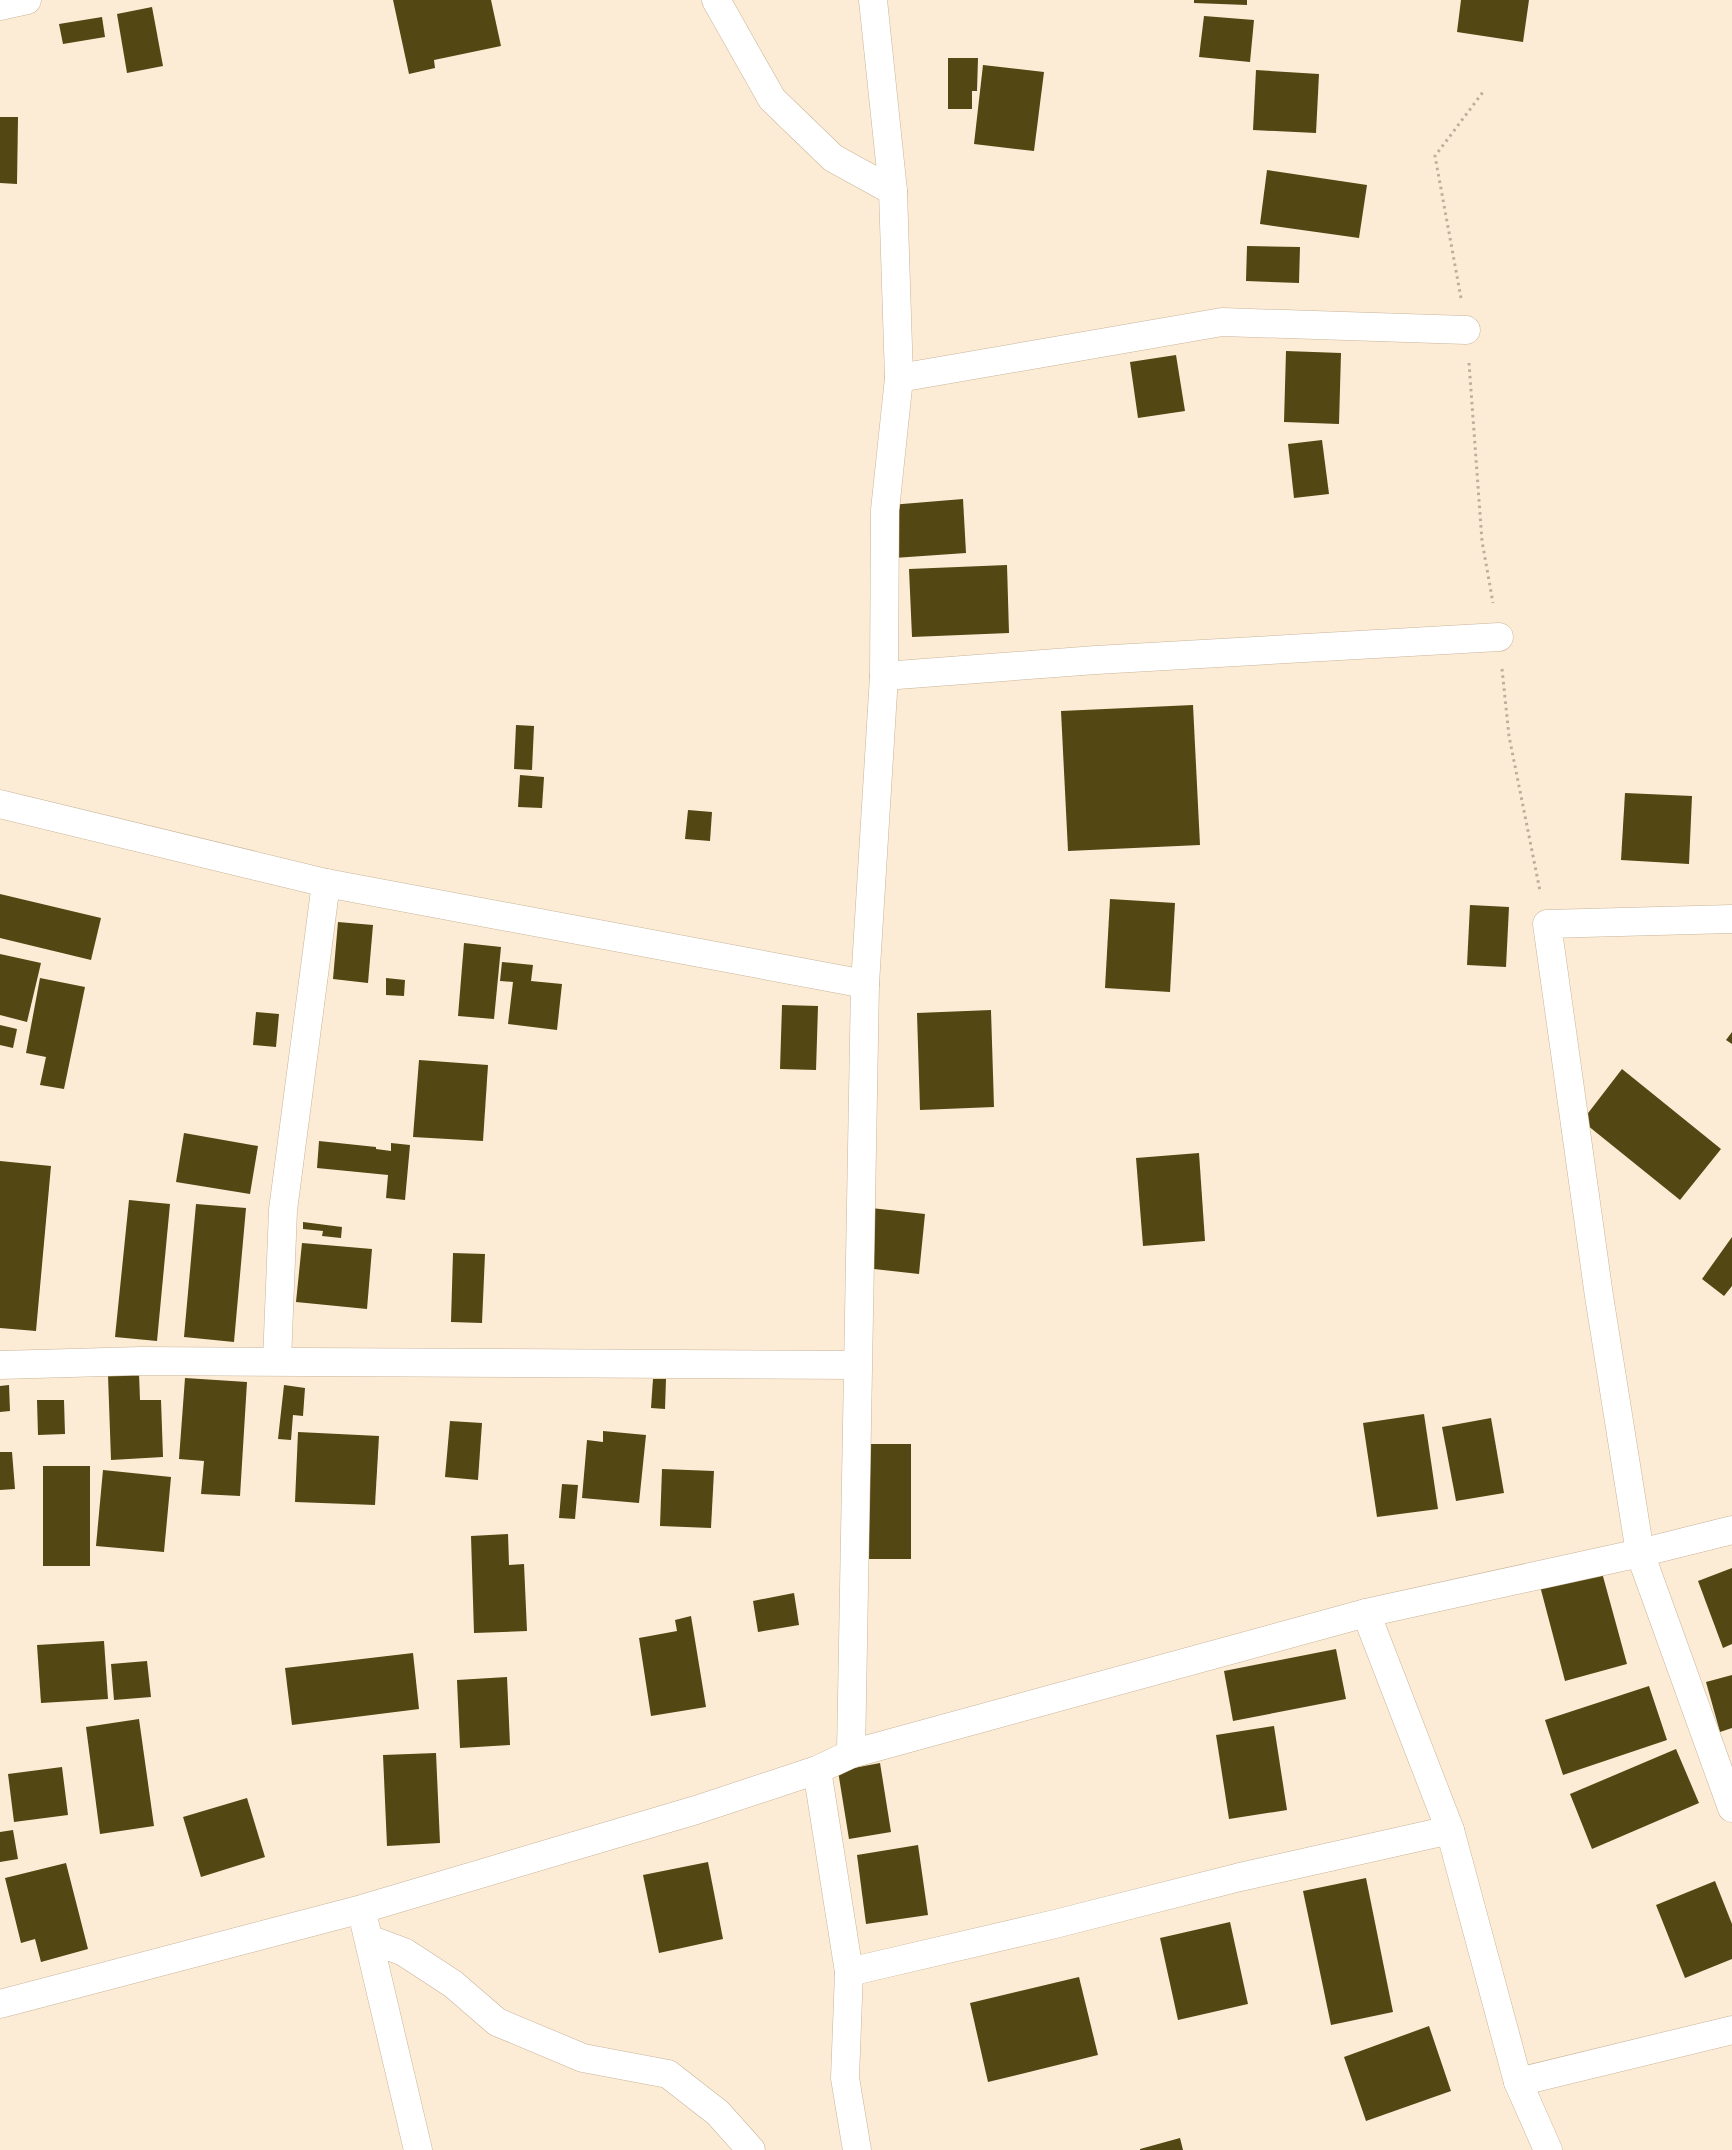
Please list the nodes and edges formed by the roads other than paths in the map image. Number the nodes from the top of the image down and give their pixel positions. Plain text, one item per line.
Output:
1 (27, 0) edge
2 (716, 0) edge
3 (873, 0) edge
4 (0, 6) edge
5 (893, 191) junction
6 (1466, 330) road end
7 (899, 378) junction
8 (1499, 637) road end
9 (884, 676) junction
10 (0, 804) edge
11 (326, 883) junction
12 (1732, 919) edge
13 (865, 984) junction
14 (277, 1361) junction
15 (857, 1364) junction
16 (0, 1365) edge
17 (1732, 1530) edge
18 (1640, 1553) junction
19 (1366, 1613) junction
20 (851, 1754) junction
21 (817, 1770) junction
22 (1732, 1808) edge
23 (1450, 1830) junction
24 (362, 1909) junction
25 (369, 1939) junction
26 (849, 1972) junction
27 (0, 2004) edge
28 (1732, 2030) edge
29 (1518, 2082) junction
30 (418, 2150) edge
31 (751, 2150) edge
32 (857, 2150) edge
33 (1548, 2150) edge

1 - 4 street
2 - 5 street
3 - 5 street
5 - 7 street
6 - 7 street
7 - 9 street
8 - 9 street
9 - 13 street
10 - 11 street
11 - 13 street
11 - 14 street
12 - 18 street
13 - 15 street
14 - 15 street
14 - 16 street
15 - 20 street
17 - 18 street
18 - 19 street
18 - 22 street
19 - 20 street
19 - 23 street
20 - 21 street
21 - 24 street
21 - 26 street
23 - 26 street
23 - 29 street
24 - 25 street
24 - 27 street
25 - 30 street
25 - 31 street
26 - 32 street
28 - 29 street
29 - 33 street

